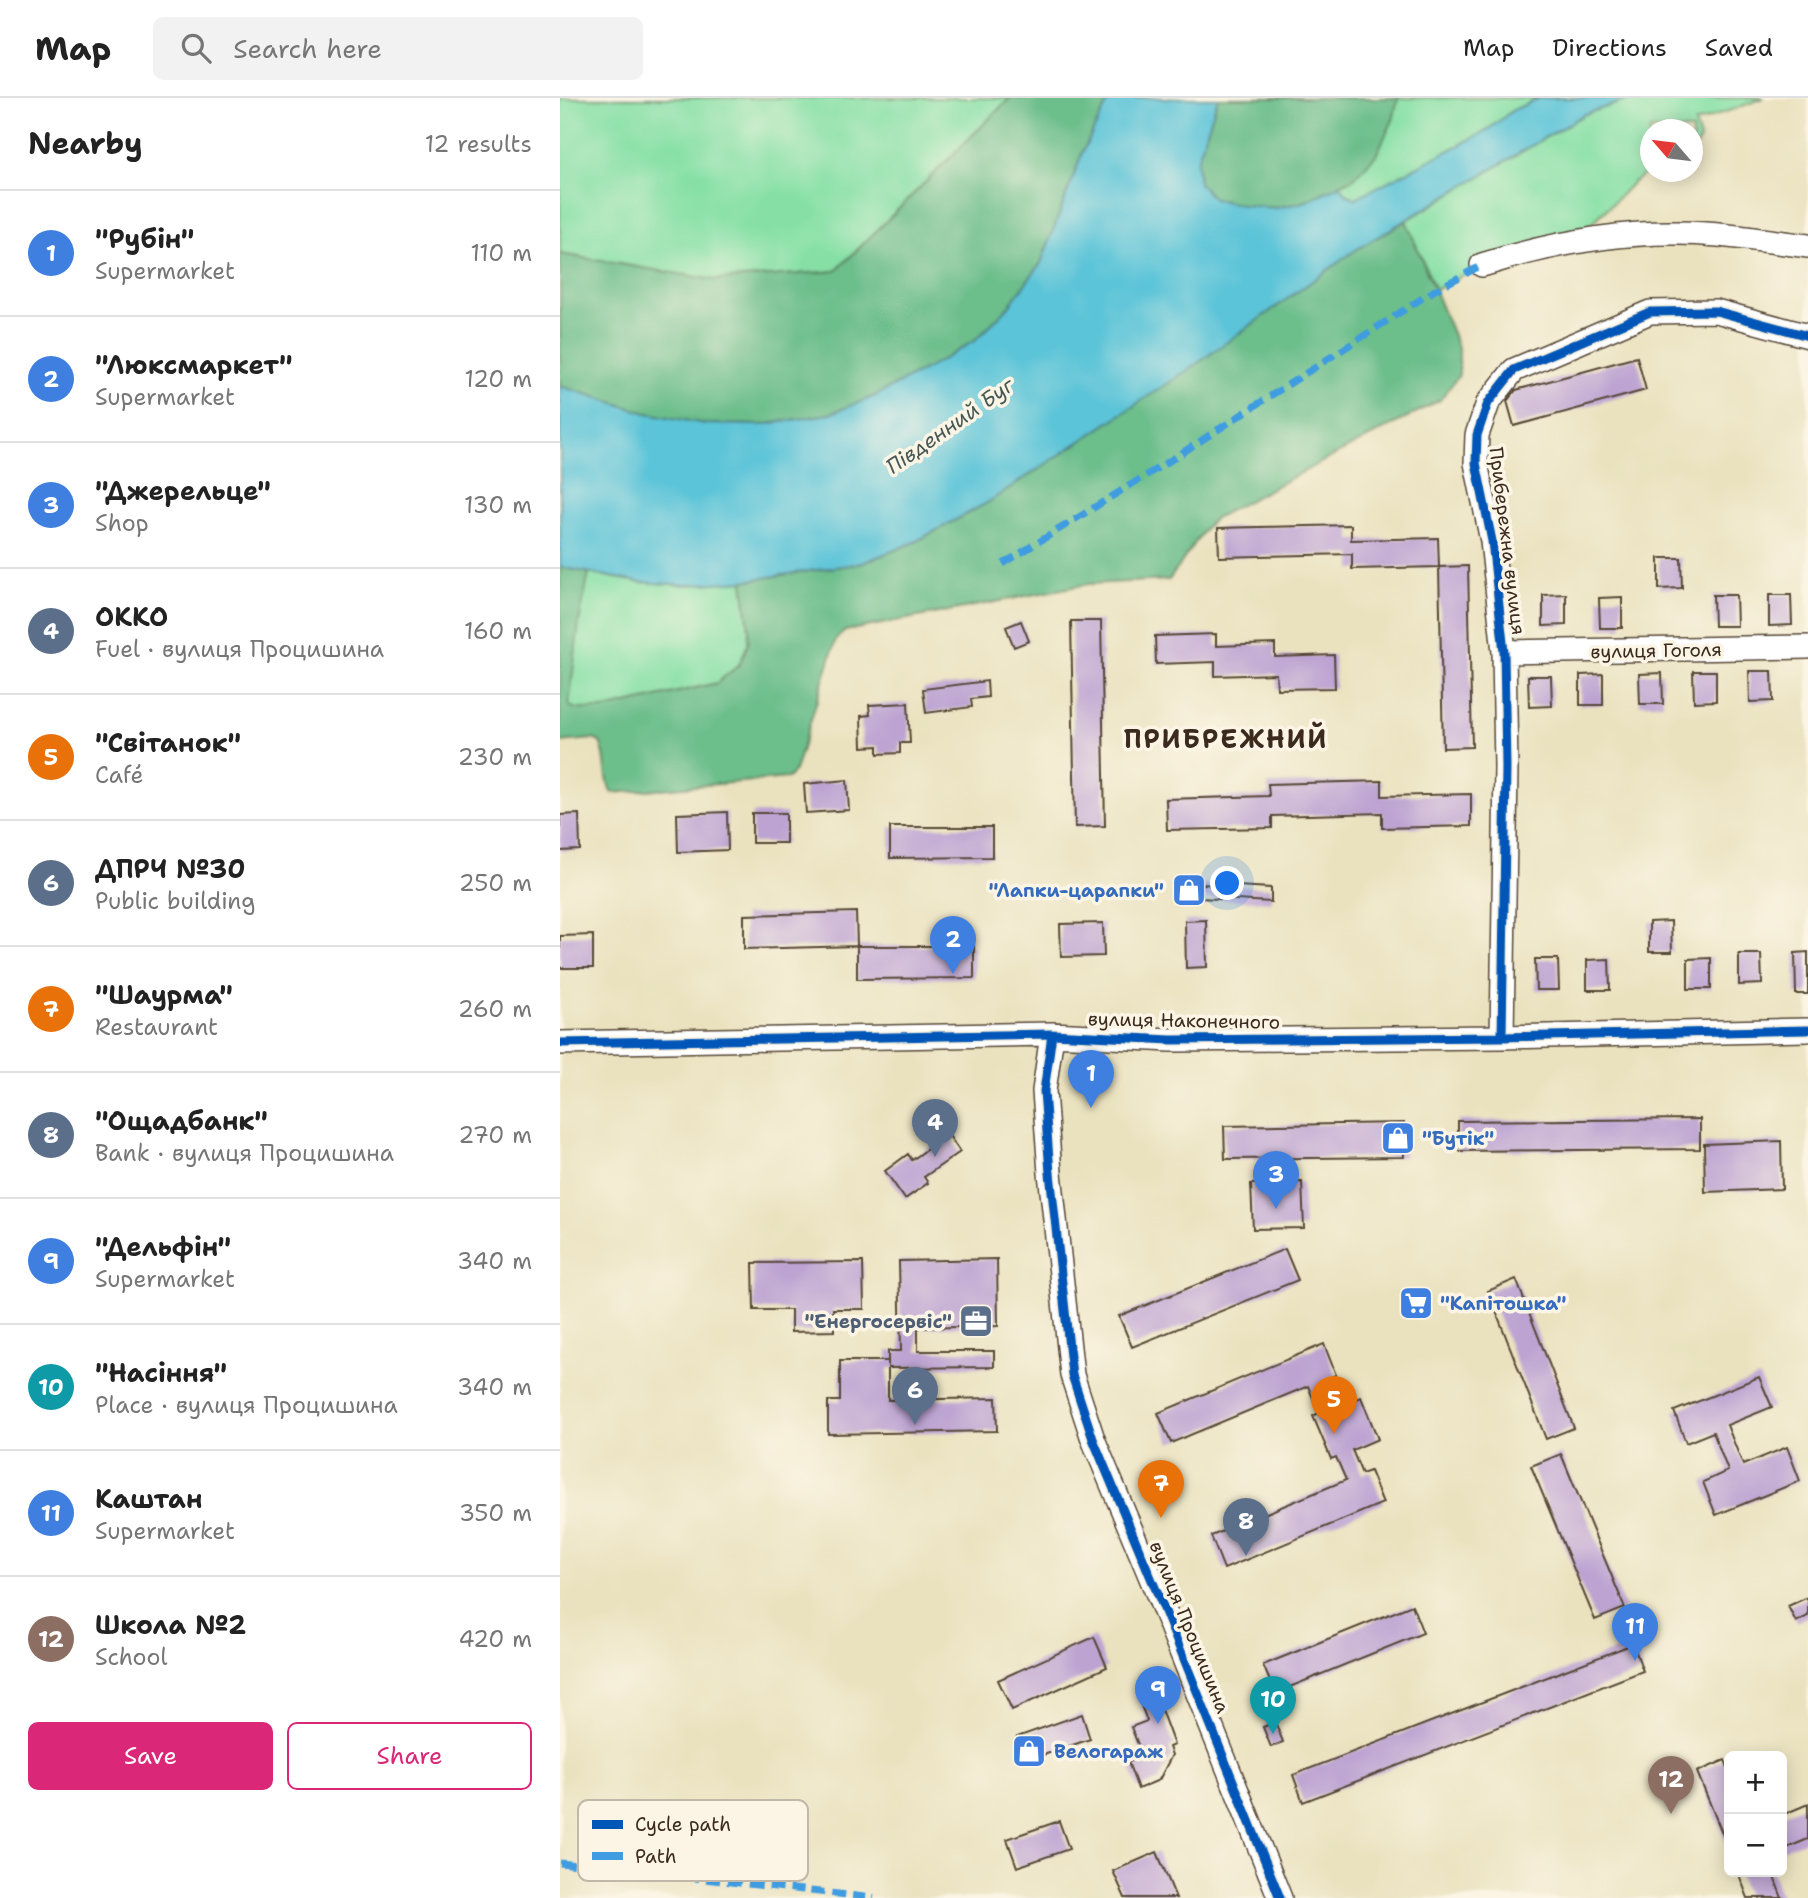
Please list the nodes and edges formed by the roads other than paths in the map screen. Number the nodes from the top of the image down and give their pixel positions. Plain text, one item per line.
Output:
1 (1808, 246) edge
2 (1482, 265) dead end
3 (1808, 336) edge
4 (1808, 648) edge
5 (1504, 652) junction
6 (1808, 1030) edge
7 (1052, 1034) junction
8 (1502, 1037) junction
9 (560, 1043) edge
10 (1280, 1898) edge

1 - 2 street
3 - 5 street, Прибережна вулиця
4 - 5 street, вулиця Гоголя
5 - 8 street, Прибережна вулиця
6 - 8 street, вулиця Наконечного
7 - 8 street, вулиця Наконечного
7 - 9 street, вулиця Наконечного
7 - 10 street, вулиця Процишина

